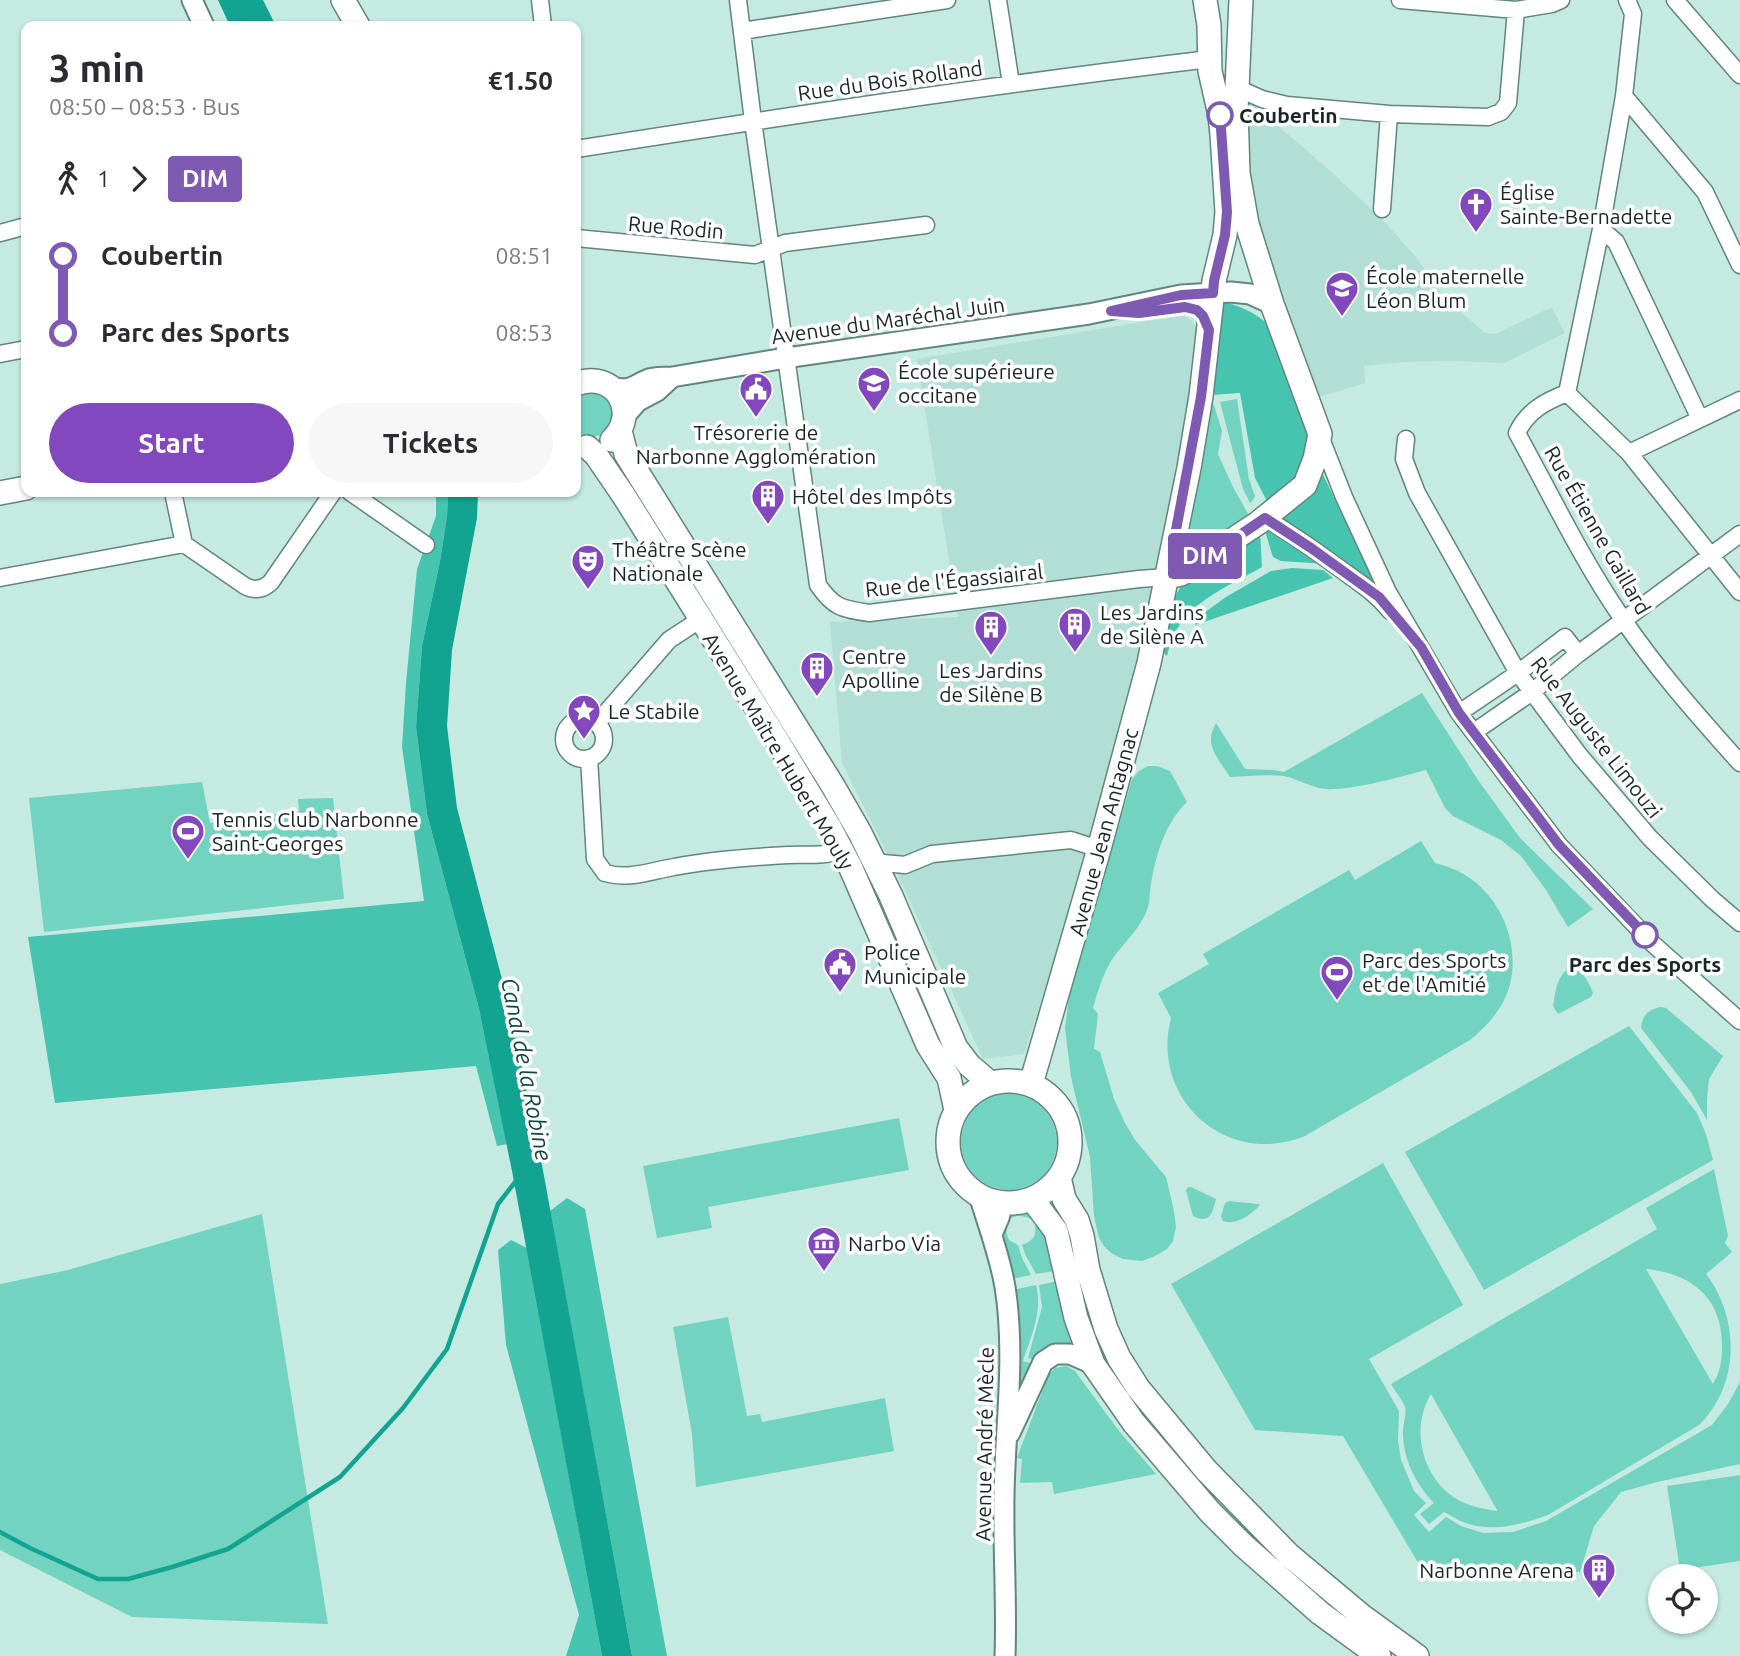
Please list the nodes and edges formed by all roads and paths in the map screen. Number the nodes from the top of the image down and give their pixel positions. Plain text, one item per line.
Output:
1 (192, 0) edge
2 (343, 0) edge
3 (540, 0) edge
4 (738, 0) edge
5 (947, 0) edge
6 (998, 0) edge
7 (1205, 0) edge
8 (1241, 0) edge
9 (1400, 0) edge
10 (1561, 0) edge
11 (1626, 0) edge
12 (1675, 0) edge
13 (1516, 10) junction
14 (202, 21) edge
15 (355, 21) edge
16 (542, 21) edge
17 (742, 31) junction
18 (1210, 59) junction
19 (1740, 75) edge
20 (1011, 84) junction
21 (1237, 88) junction
22 (1624, 96) junction
23 (1389, 114) junction
24 (753, 121) junction
25 (581, 148) edge
26 (1382, 209) dead end
27 (926, 225) dead end
28 (21, 227) edge
29 (1601, 229) junction
30 (0, 233) edge
31 (581, 239) edge
32 (772, 247) junction
33 (1740, 265) edge
34 (1211, 293) junction
35 (1272, 304) junction
36 (1111, 311) junction
37 (1209, 330) junction
38 (21, 350) edge
39 (0, 354) edge
40 (786, 358) junction
41 (581, 370) edge
42 (672, 377) junction
43 (594, 384) edge
44 (1567, 393) junction
45 (1740, 400) edge
46 (1700, 419) junction
47 (622, 424) junction
48 (1320, 434) junction
49 (1406, 439) dead end
50 (581, 445) edge
51 (1629, 453) junction
52 (21, 489) edge
53 (0, 494) edge
54 (174, 497) edge
55 (330, 497) edge
56 (357, 497) edge
57 (1265, 518) junction
58 (1740, 534) edge
59 (1175, 538) junction
60 (184, 544) junction
61 (426, 545) dead end
62 (1710, 555) junction
63 (1209, 556) junction
64 (1167, 577) junction
65 (0, 578) edge
66 (1139, 579) junction
67 (1740, 592) edge
68 (1159, 614) junction
69 (701, 619) junction
70 (1623, 620) junction
71 (1421, 647) junction
72 (1578, 654) junction
73 (1518, 673) junction
74 (1532, 692) junction
75 (1459, 713) junction
76 (597, 723) junction
77 (1474, 732) junction
78 (589, 758) junction
79 (1740, 763) edge
80 (830, 828) junction
81 (1099, 849) junction
82 (841, 850) junction
83 (808, 854) junction
84 (876, 864) junction
85 (905, 865) junction
86 (891, 896) junction
87 (1740, 923) edge
88 (1740, 1021) edge
89 (989, 1083) junction
90 (1031, 1084) junction
91 (956, 1110) junction
92 (1059, 1177) junction
93 (979, 1195) junction
94 (1032, 1199) junction
95 (1003, 1203) junction
96 (992, 1234) junction
97 (1093, 1364) junction
98 (1007, 1440) junction
99 (1005, 1656) edge
100 (1379, 1656) edge
101 (1417, 1656) edge

1 - 14 street
2 - 15 main road
3 - 16 street
4 - 17 street, Rue de l'Égassiairal
5 - 17 street
6 - 20 street
7 - 18 main road, Avenue Jean Antagnac
8 - 21 main road
9 - 13 street
10 - 13 street
11 - 22 street
12 - 19 street
13 - 23 street
17 - 24 street, Rue de l'Égassiairal
18 - 20 street, Rue du Bois Rolland
18 - 34 main road, Avenue Jean Antagnac
20 - 24 street, Rue du Bois Rolland
21 - 23 street
21 - 35 main road
22 - 29 street
22 - 33 street
23 - 26 street
24 - 25 street, Rue du Bois Rolland
24 - 32 street, Rue de l'Égassiairal
27 - 32 street, Rue Rodin
28 - 30 street
29 - 44 street
29 - 46 street
31 - 32 street, Rue Rodin
32 - 40 street, Rue de l'Égassiairal
34 - 35 street, Avenue du Maréchal Juin
34 - 36 street, Avenue du Maréchal Juin
34 - 37 main road, Avenue Jean Antagnac
35 - 48 main road
36 - 37 street, Avenue du Maréchal Juin
36 - 40 street, Avenue du Maréchal Juin
37 - 59 main road, Avenue Jean Antagnac
38 - 39 street
40 - 42 street, Avenue du Maréchal Juin
40 - 66 street, Rue de l'Égassiairal
41 - 43 main road
42 - 43 street, Avenue du Maréchal Juin
42 - 47 street
43 - 47 main road, Avenue Maître Hubert Mouly
44 - 51 street
44 - 70 street, Rue Étienne Gaillard
45 - 46 street
46 - 51 street
47 - 50 main road
47 - 84 main road, Avenue Maître Hubert Mouly
48 - 57 main road
48 - 71 street
49 - 73 street, Rue Auguste Limouzi
50 - 69 main road, Avenue Maître Hubert Mouly
51 - 62 street
52 - 53 main road
54 - 60 street
55 - 60 street
56 - 61 street
57 - 63 main road
57 - 71 street
58 - 62 street
59 - 63 main road
59 - 64 main road, Avenue Jean Antagnac
59 - 66 street
60 - 65 street
62 - 67 street
62 - 70 street
63 - 64 main road
64 - 66 street, Rue de l'Égassiairal
64 - 68 main road, Avenue Jean Antagnac
66 - 68 street
68 - 81 main road, Avenue Jean Antagnac
69 - 76 street
69 - 80 main road, Avenue Maître Hubert Mouly
70 - 72 street
70 - 79 street, Rue Étienne Gaillard
71 - 75 street
72 - 73 street
72 - 74 street
73 - 74 street, Rue Auguste Limouzi
73 - 75 street
74 - 77 street
74 - 87 street, Rue Auguste Limouzi
75 - 77 street
76 - 78 street
76 - 78 street
77 - 88 street
78 - 83 street
80 - 82 main road, Avenue Maître Hubert Mouly
80 - 83 street
81 - 85 street
81 - 90 main road, Avenue Jean Antagnac
82 - 83 street
82 - 91 main road, Avenue Maître Hubert Mouly
84 - 85 street
84 - 86 main road, Avenue Maître Hubert Mouly
85 - 86 street
86 - 89 main road, Avenue Maître Hubert Mouly
89 - 90 main road
89 - 91 main road
90 - 92 main road
91 - 93 main road
92 - 94 main road
92 - 101 main road
93 - 95 main road
93 - 96 street, Avenue André Mècle
94 - 95 main road
94 - 97 main road
95 - 96 street
96 - 98 street, Avenue André Mècle
97 - 98 street
97 - 100 main road
98 - 99 street, Avenue André Mècle

